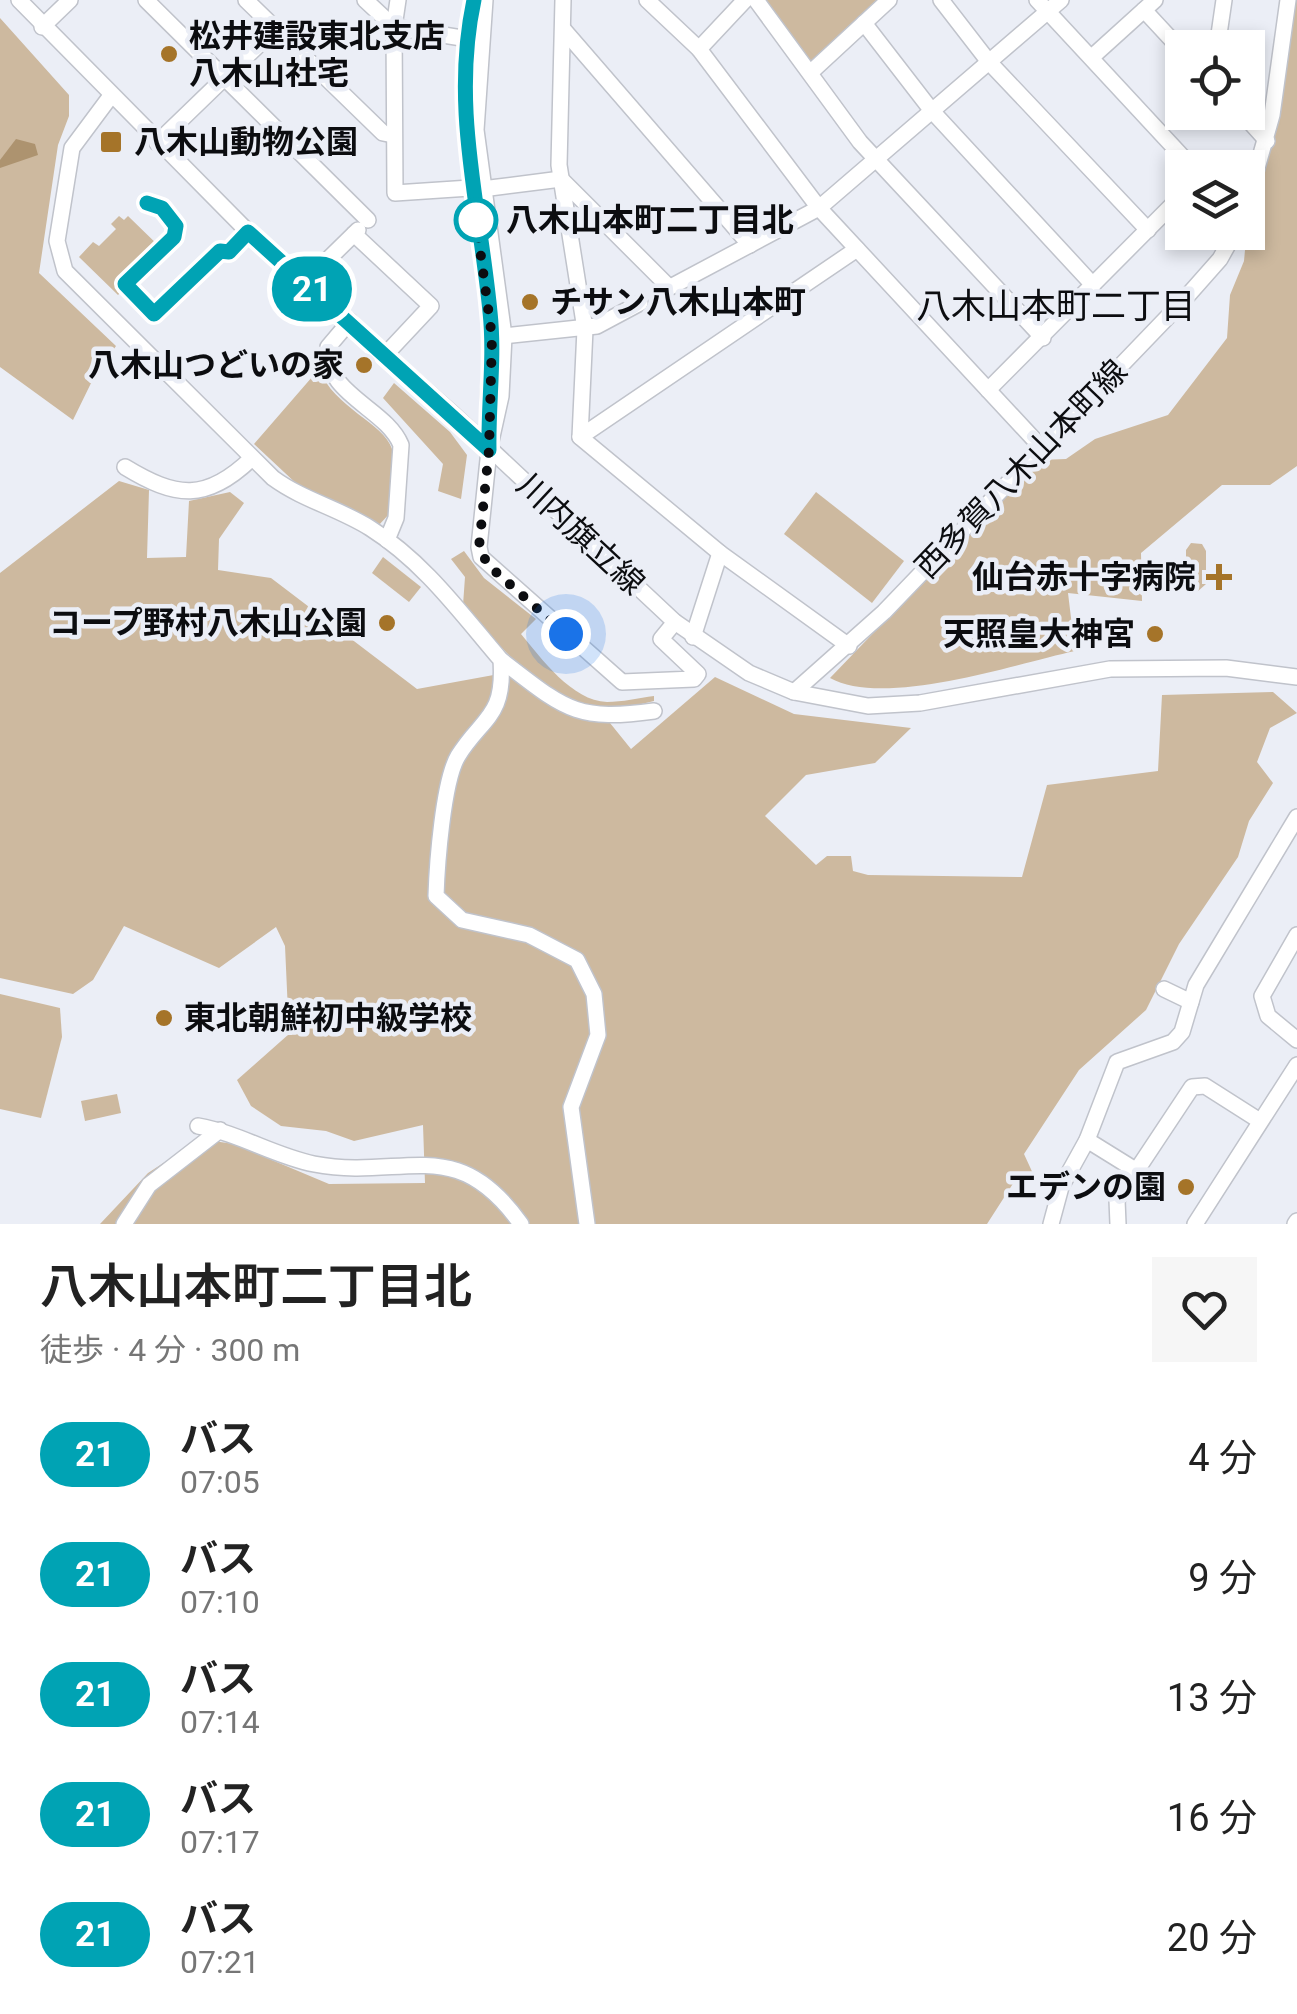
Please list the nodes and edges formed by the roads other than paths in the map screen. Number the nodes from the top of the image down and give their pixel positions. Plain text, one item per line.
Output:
1 (18, 0) edge
2 (70, 0) edge
3 (146, 0) edge
4 (246, 0) edge
5 (365, 0) edge
6 (398, 0) edge
7 (474, 0) edge
8 (484, 0) edge
9 (563, 0) edge
10 (647, 0) edge
11 (745, 0) edge
12 (756, 0) edge
13 (889, 0) edge
14 (941, 0) edge
15 (1061, 0) edge
16 (1224, 0) edge
17 (1288, 0) edge
18 (1149, 5) edge
19 (1042, 6) edge
20 (864, 23) junction
21 (42, 27) junction
22 (394, 28) junction
23 (275, 29) junction
24 (562, 29) junction
25 (1167, 30) edge
26 (1220, 30) edge
27 (468, 39) junction
28 (699, 50) junction
29 (1092, 57) junction
30 (990, 62) junction
31 (810, 74) junction
32 (223, 76) junction
33 (110, 96) junction
34 (932, 111) junction
35 (1257, 130) edge
36 (393, 135) junction
37 (1267, 141) junction
38 (157, 143) junction
39 (1176, 150) edge
40 (1264, 150) edge
41 (876, 160) junction
42 (561, 180) junction
43 (476, 188) junction
44 (818, 208) junction
45 (1165, 212) edge
46 (1148, 230) junction
47 (354, 234) junction
48 (750, 245) junction
49 (857, 249) junction
50 (1225, 250) edge
51 (304, 283) junction
52 (1093, 285) junction
53 (640, 303) dead end
54 (350, 321) junction
55 (585, 329) junction
56 (504, 336) junction
57 (1043, 338) junction
58 (386, 354) junction
59 (988, 390) junction
60 (580, 437) junction
61 (1041, 448) junction
62 (489, 450) junction
63 (251, 459) junction
64 (125, 467) dead end
65 (388, 540) junction
66 (720, 553) junction
67 (675, 622) junction
68 (693, 637) junction
69 (849, 646) junction
70 (501, 660) junction
71 (1297, 677) edge
72 (794, 692) junction
73 (654, 711) dead end
74 (1297, 817) edge
75 (1297, 935) edge
76 (1164, 989) dead end
77 (1191, 1002) junction
78 (1297, 1040) edge
79 (1297, 1065) edge
80 (1260, 1121) junction
81 (198, 1126) dead end
82 (220, 1130) junction
83 (1087, 1140) junction
84 (1137, 1170) junction
85 (124, 1224) edge
86 (521, 1224) edge
87 (587, 1224) edge
88 (1051, 1224) edge
89 (1118, 1224) edge
90 (1195, 1224) edge

1 - 21 street, 川内旗立線
2 - 21 street
3 - 32 street
4 - 23 street
5 - 22 street
6 - 22 street
7 - 27 street
8 - 43 street
9 - 24 street
10 - 28 street
11 - 28 street
12 - 31 street
13 - 20 street
14 - 30 street
15 - 19 street
16 - 26 street
17 - 37 street
18 - 25 street
18 - 29 street
19 - 29 street
19 - 30 street
20 - 31 street
20 - 34 street
21 - 33 street, 川内旗立線
22 - 27 street
22 - 36 street
23 - 32 street
23 - 36 street
24 - 42 street
24 - 48 street
27 - 43 street
28 - 44 street
29 - 39 street
30 - 34 street
30 - 46 street
31 - 41 street
32 - 38 street
32 - 47 street
33 - 38 street, 川内旗立線
33 - 63 street
34 - 41 street
34 - 52 street
35 - 37 street
36 - 43 street
37 - 40 street
38 - 51 street, 川内旗立線
41 - 44 street
41 - 57 street
42 - 43 street
42 - 48 street
42 - 55 street
43 - 56 street
43 - 62 street
44 - 48 street
44 - 49 street
45 - 46 street
46 - 52 street
47 - 51 street
47 - 58 street
49 - 59 street
49 - 60 street
50 - 61 street, 西多賀八木山本町線
51 - 54 street, 川内旗立線
52 - 57 street
53 - 55 street
54 - 58 street, 川内旗立線
54 - 65 street
55 - 56 street
55 - 60 street
56 - 62 street
57 - 59 street
58 - 62 street, 川内旗立線
59 - 61 street
60 - 66 street
61 - 69 street, 西多賀八木山本町線
62 - 67 street, 川内旗立線
62 - 67 street
63 - 64 street
63 - 65 street
65 - 70 street
66 - 68 street
66 - 69 street
67 - 68 street, 川内旗立線
68 - 72 street, 川内旗立線
69 - 72 street, 西多賀八木山本町線
70 - 73 street
70 - 87 street
71 - 72 street, 川内旗立線
74 - 77 street
75 - 78 street
76 - 77 street
77 - 83 street
79 - 80 street
80 - 84 street
80 - 90 street
81 - 82 street
82 - 85 street
82 - 86 street
83 - 84 street
83 - 88 street
84 - 89 street

